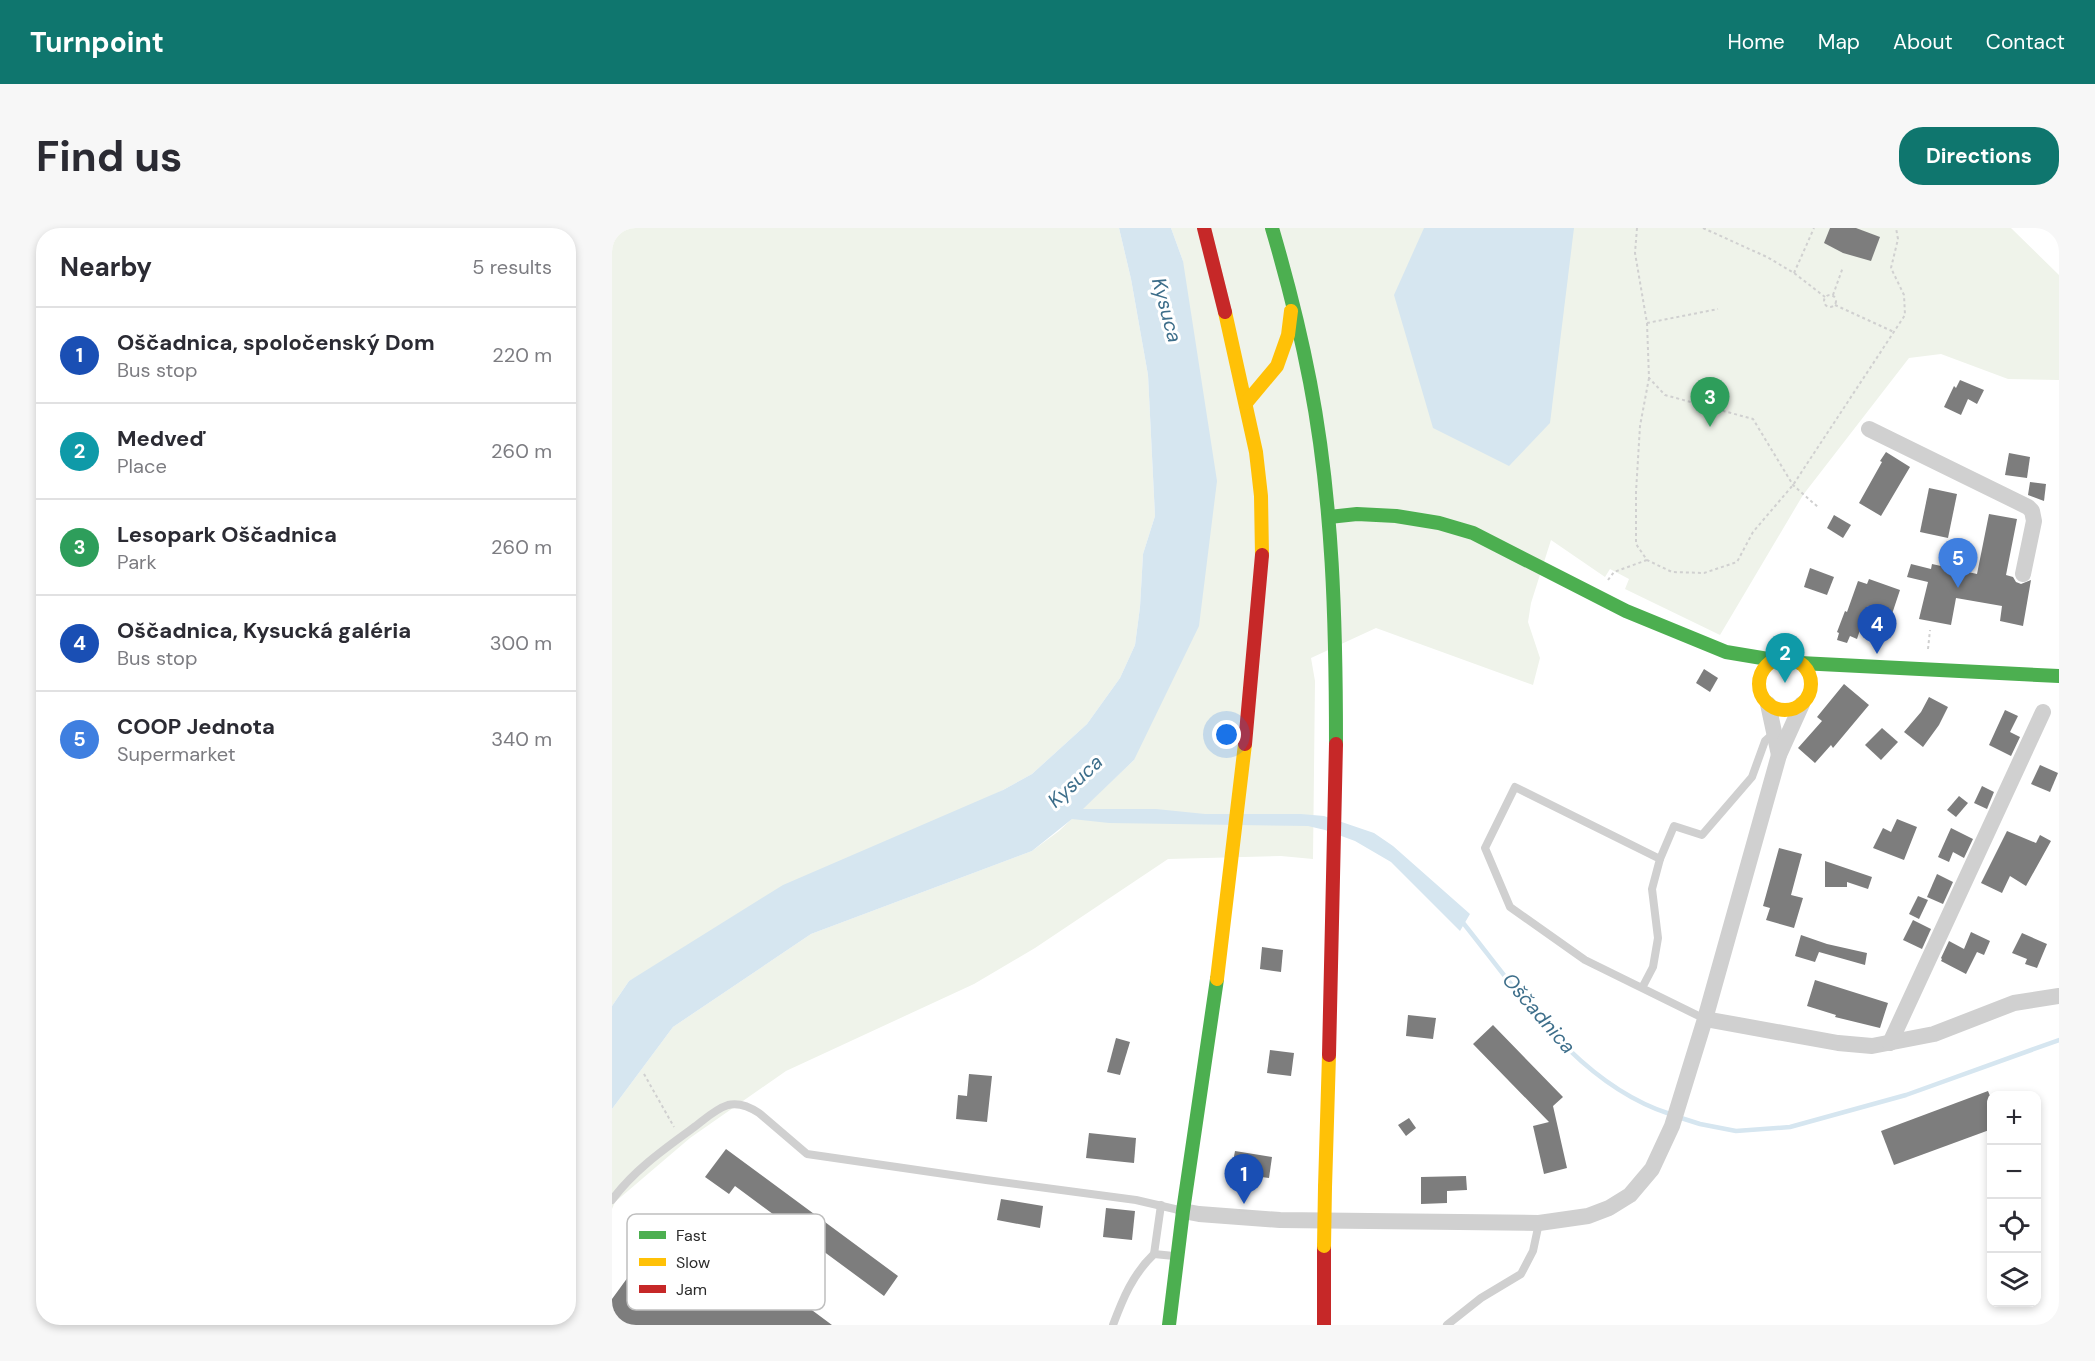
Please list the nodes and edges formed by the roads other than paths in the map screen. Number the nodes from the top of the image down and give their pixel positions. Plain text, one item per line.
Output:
1 (1204, 228) edge
2 (1272, 228) edge
3 (1292, 298) junction
4 (1234, 350) junction
5 (1282, 354) junction
6 (1246, 403) junction
7 (1869, 429) dead end
8 (1329, 517) junction
9 (2023, 574) dead end
10 (1726, 652) junction
11 (1774, 660) junction
12 (1800, 663) junction
13 (1855, 665) junction
14 (2059, 676) edge
15 (1759, 686) junction
16 (1806, 698) junction
17 (1768, 704) junction
18 (2043, 712) dead end
19 (1774, 733) junction
20 (1779, 755) junction
21 (1660, 859) junction
22 (1642, 988) junction
23 (2059, 996) edge
24 (1705, 1019) junction
25 (1890, 1043) junction
26 (612, 1200) edge
27 (1161, 1205) junction
28 (1183, 1211) junction
29 (1539, 1223) junction
30 (1154, 1254) junction
31 (1178, 1256) junction
32 (1113, 1325) edge
33 (1169, 1325) edge
34 (1324, 1325) edge
35 (1447, 1325) edge

1 - 4 main road
2 - 3 main road
3 - 5 main road
3 - 8 main road
4 - 5 main road
4 - 6 main road
5 - 6 main road
6 - 28 main road
7 - 9 street
8 - 10 main road
8 - 34 main road, bridge
10 - 11 main road
10 - 15 main road
11 - 12 main road
11 - 15 main road
12 - 13 main road
12 - 16 main road
13 - 14 main road
13 - 16 main road
15 - 17 main road
16 - 17 main road
16 - 20 street
17 - 19 street
18 - 25 street
19 - 20 street
19 - 21 lane
20 - 24 street
21 - 22 lane
21 - 22 lane
22 - 24 lane
23 - 25 street
24 - 25 street
24 - 29 street
26 - 27 lane
27 - 28 lane
27 - 30 lane
28 - 29 street
28 - 31 main road
29 - 35 lane
30 - 31 lane
30 - 32 lane
31 - 33 main road

